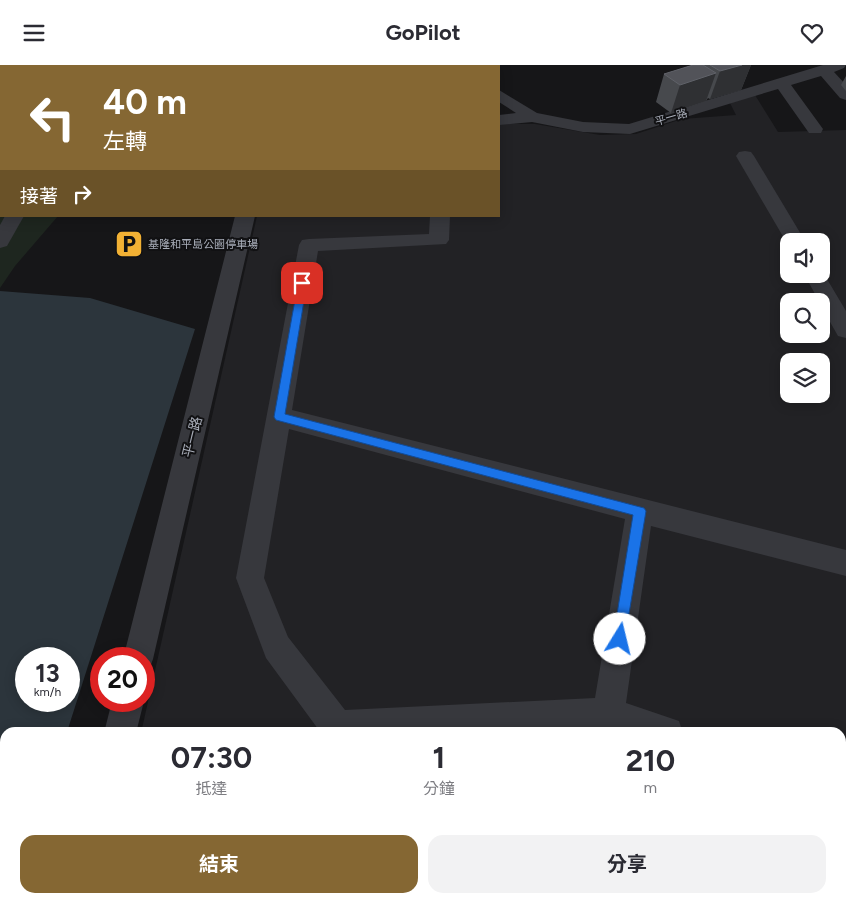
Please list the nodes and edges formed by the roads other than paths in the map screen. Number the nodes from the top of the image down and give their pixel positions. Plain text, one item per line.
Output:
1 (835, 74) edge
2 (782, 82) junction
3 (846, 95) edge
4 (500, 96) edge
5 (532, 117) junction
6 (500, 120) edge
7 (814, 129) dead end
8 (746, 156) dead end
9 (13, 217) edge
10 (245, 217) edge
11 (440, 217) edge
12 (790, 233) edge
13 (0, 242) edge
14 (823, 283) edge
15 (837, 298) edge
16 (846, 330) edge
17 (280, 417) junction
18 (640, 511) junction
19 (846, 563) edge
20 (141, 647) edge
21 (125, 712) edge
22 (608, 713) junction
23 (122, 727) edge
24 (335, 727) edge
25 (385, 727) edge
26 (649, 727) edge

1 - 2 street, 平一路
1 - 3 street
2 - 5 street, 平一路
2 - 7 street
4 - 5 street
5 - 6 street, 平一路
8 - 12 street
9 - 13 street
10 - 20 street, 平一路
11 - 17 street
14 - 15 street
15 - 16 street
17 - 18 street
17 - 24 street
18 - 19 street
18 - 22 street
21 - 23 street
22 - 25 street
22 - 26 street

